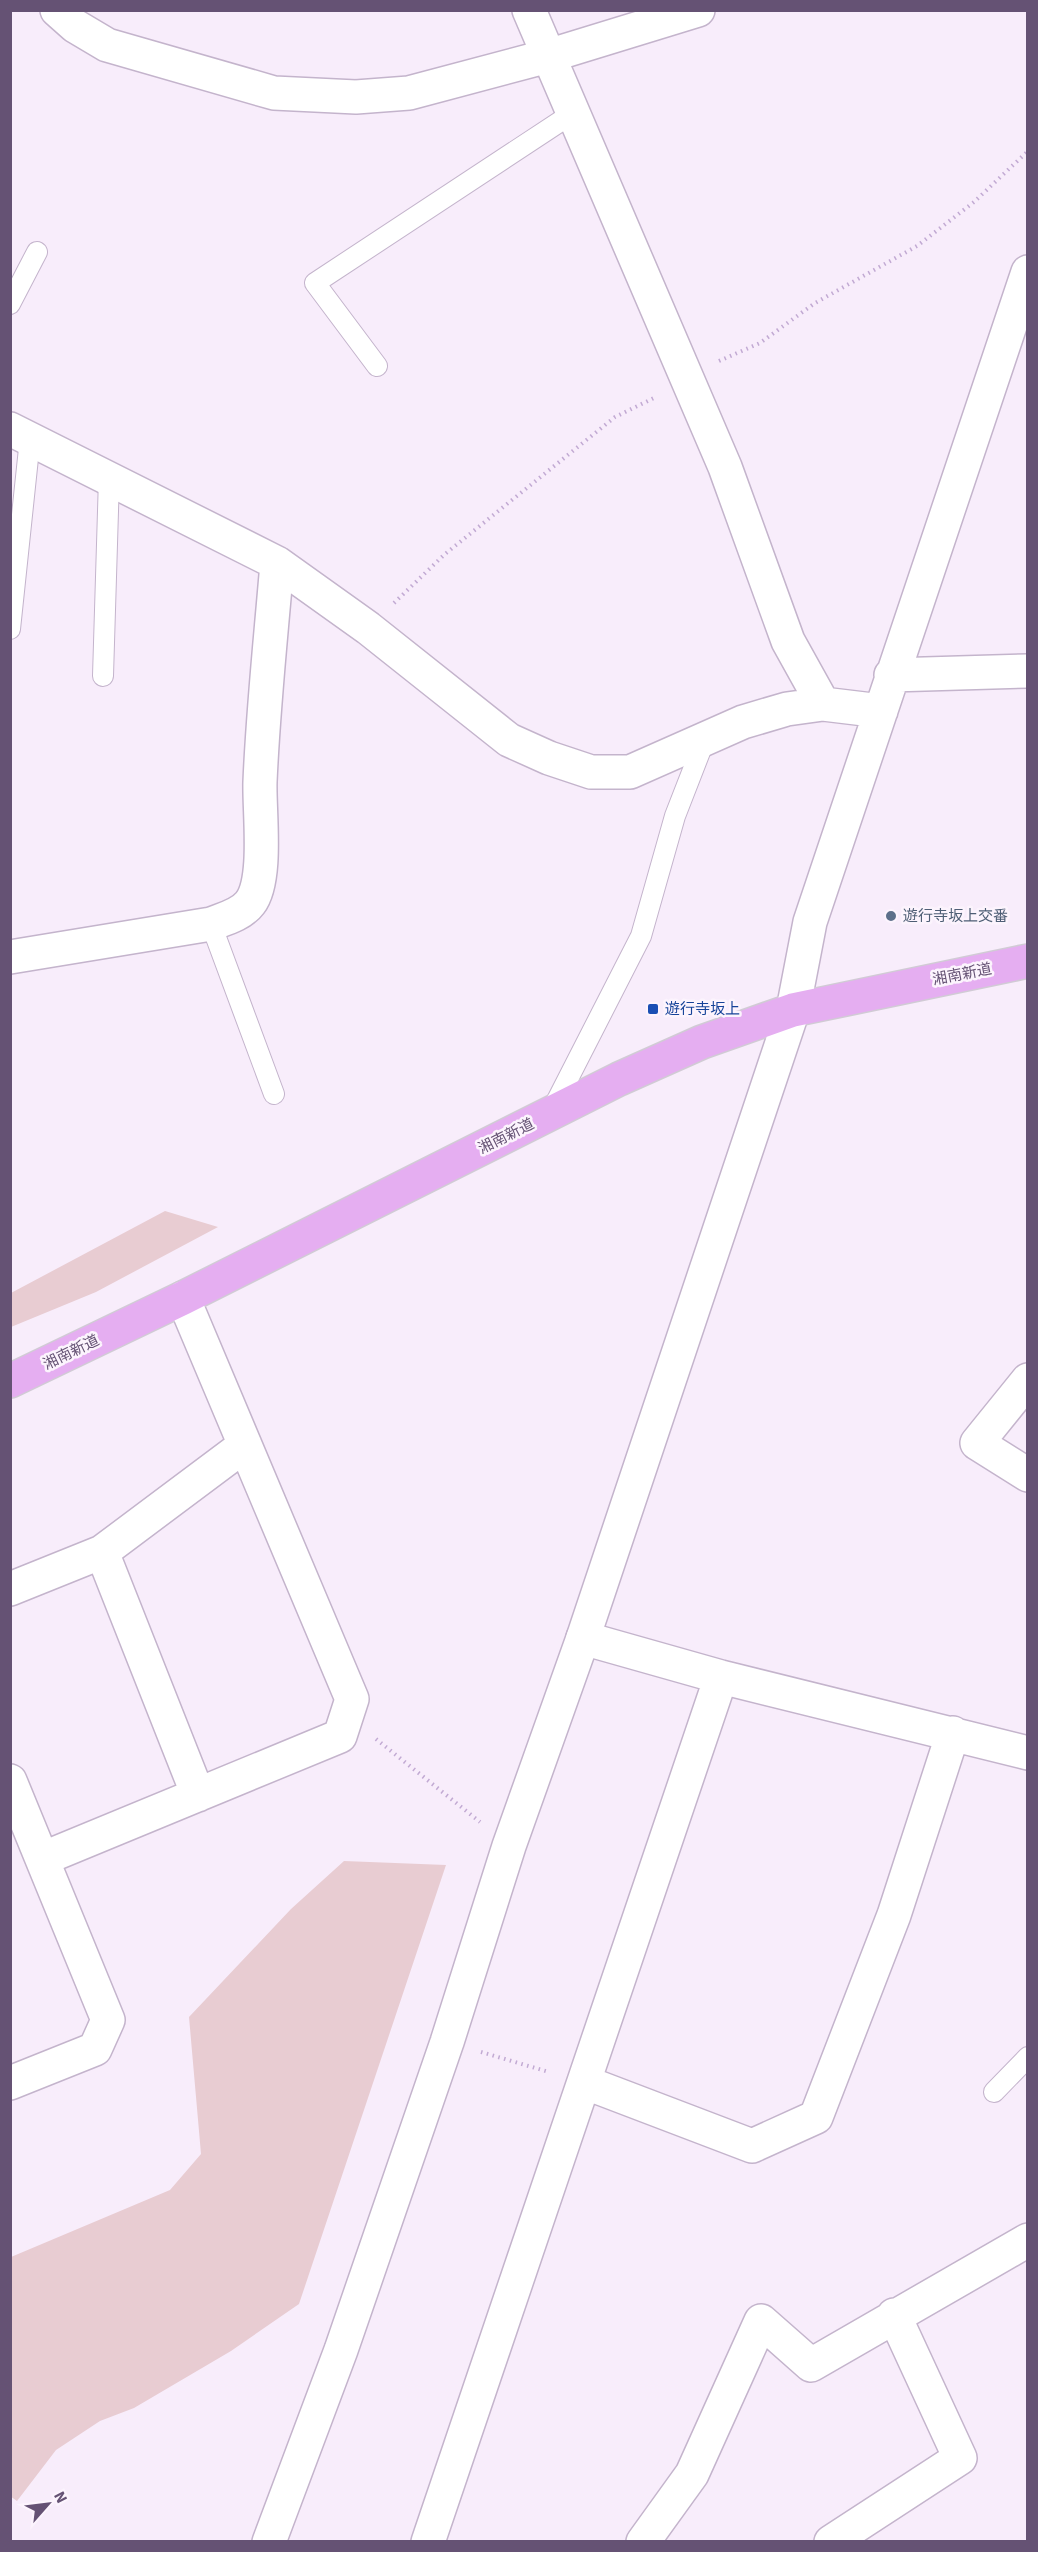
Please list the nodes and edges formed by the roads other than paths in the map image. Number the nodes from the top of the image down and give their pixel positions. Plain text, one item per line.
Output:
1 (57, 10) edge
2 (529, 10) edge
3 (698, 10) edge
4 (548, 56) junction
5 (573, 113) junction
6 (37, 252) dead end
7 (1028, 272) edge
8 (10, 304) edge
9 (377, 366) dead end
10 (20, 434) edge
11 (109, 478) junction
12 (277, 563) junction
13 (10, 628) edge
14 (1028, 671) edge
15 (891, 675) junction
16 (103, 676) dead end
17 (823, 704) junction
18 (881, 711) junction
19 (705, 739) junction
20 (211, 924) junction
21 (10, 957) edge
22 (1028, 961) edge
23 (793, 1010) junction
24 (274, 1094) dead end
25 (550, 1114) junction
26 (183, 1298) junction
27 (1028, 1380) edge
28 (10, 1381) edge
29 (245, 1445) junction
30 (1028, 1474) edge
31 (102, 1552) junction
32 (10, 1589) edge
33 (584, 1638) junction
34 (721, 1677) junction
35 (954, 1733) junction
36 (1028, 1753) edge
37 (10, 1781) edge
38 (198, 1795) junction
39 (42, 1859) junction
40 (1028, 2057) edge
41 (584, 2082) junction
42 (10, 2083) edge
43 (994, 2092) dead end
44 (1028, 2240) edge
45 (894, 2315) junction
46 (269, 2541) edge
47 (428, 2541) edge
48 (643, 2541) edge
49 (831, 2541) edge

1 - 4 street
2 - 4 street
3 - 4 street
4 - 5 street
5 - 9 lane
5 - 17 street
6 - 8 lane
7 - 15 street
10 - 11 street
10 - 13 lane
11 - 12 street
11 - 16 lane
12 - 19 street
12 - 20 street
14 - 15 street
15 - 18 street
17 - 18 street
17 - 19 street
18 - 23 street
19 - 25 lane
20 - 21 street
20 - 24 lane
22 - 23 main road, 湘南新道
23 - 25 main road, 湘南新道
23 - 33 street
25 - 26 main road, 湘南新道
26 - 28 main road, 湘南新道
26 - 29 street
27 - 30 street
29 - 31 street
29 - 38 street
31 - 32 street
31 - 38 street
33 - 34 street
33 - 46 street
34 - 35 street
34 - 41 street
35 - 36 street
35 - 41 street
37 - 39 street
38 - 39 street
39 - 42 street
40 - 43 lane
41 - 47 street
44 - 45 street
45 - 48 street
45 - 49 street

